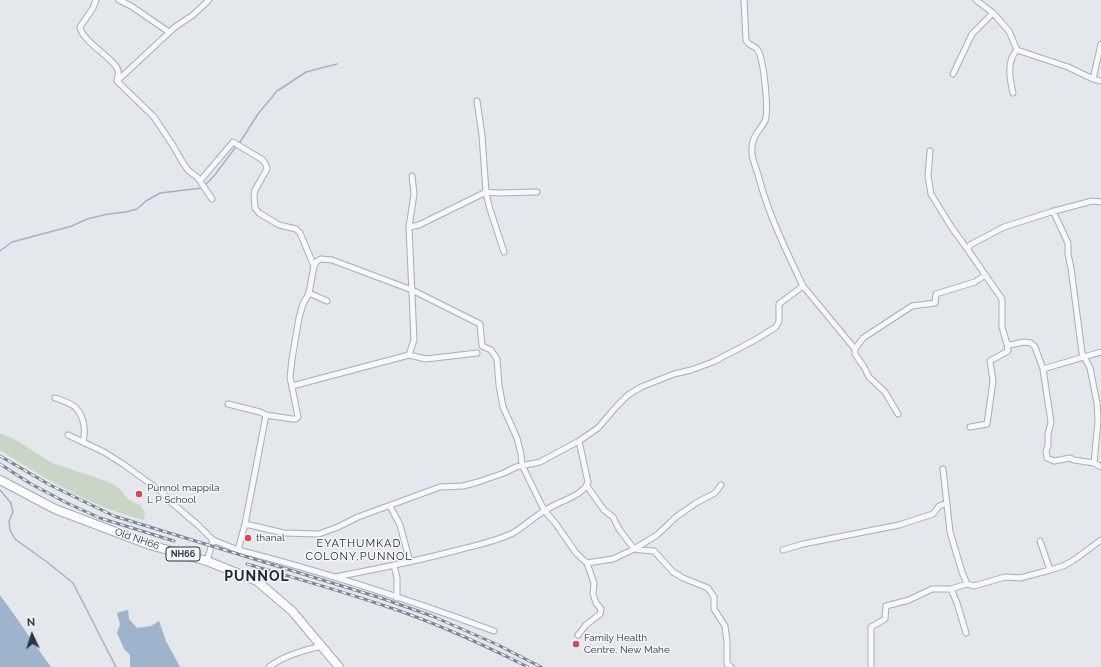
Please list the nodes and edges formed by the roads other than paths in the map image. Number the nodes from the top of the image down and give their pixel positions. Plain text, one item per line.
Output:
1 (96, 0) edge
2 (119, 0) edge
3 (209, 0) edge
4 (744, 0) edge
5 (976, 0) edge
6 (993, 13) junction
7 (169, 32) junction
8 (1101, 44) edge
9 (1017, 50) junction
10 (953, 74) dead end
11 (1093, 79) junction
12 (117, 81) junction
13 (1101, 81) edge
14 (1014, 93) dead end
15 (477, 100) dead end
16 (930, 151) dead end
17 (412, 176) dead end
18 (201, 183) junction
19 (486, 192) junction
20 (537, 192) dead end
21 (212, 198) dead end
22 (1101, 202) edge
23 (1053, 211) junction
24 (409, 227) junction
25 (968, 250) junction
26 (504, 252) dead end
27 (314, 266) junction
28 (985, 275) junction
29 (803, 286) junction
30 (412, 290) junction
31 (309, 293) junction
32 (328, 301) dead end
33 (1007, 344) junction
34 (855, 349) junction
35 (1101, 352) edge
36 (477, 353) dead end
37 (409, 355) junction
38 (1084, 356) junction
39 (1043, 369) junction
40 (292, 386) junction
41 (55, 398) dead end
42 (228, 404) dead end
43 (898, 414) dead end
44 (266, 415) junction
45 (970, 427) dead end
46 (68, 435) dead end
47 (83, 441) junction
48 (579, 441) junction
49 (1094, 463) junction
50 (522, 466) junction
51 (1101, 467) edge
52 (943, 469) dead end
53 (0, 480) edge
54 (721, 485) dead end
55 (586, 486) junction
56 (947, 503) junction
57 (390, 506) junction
58 (544, 510) junction
59 (245, 524) junction
60 (213, 540) junction
61 (1101, 540) edge
62 (1040, 541) dead end
63 (634, 548) junction
64 (238, 550) junction
65 (783, 550) dead end
66 (207, 561) junction
67 (410, 562) junction
68 (586, 563) junction
69 (394, 565) junction
70 (1050, 570) junction
71 (336, 577) junction
72 (967, 584) junction
73 (951, 590) junction
74 (397, 598) junction
75 (494, 631) dead end
76 (966, 634) dead end
77 (578, 635) dead end
78 (322, 646) junction
79 (269, 667) edge
80 (339, 667) edge
81 (731, 667) edge
82 (872, 667) edge

1 - 12 street
2 - 7 street
3 - 7 street
4 - 29 street
5 - 6 street
6 - 9 street
6 - 10 street
7 - 12 street
8 - 11 street
9 - 11 street
9 - 14 street
11 - 13 street
12 - 18 street
15 - 19 street
16 - 25 street
17 - 24 street
18 - 21 street
18 - 27 street
19 - 20 street
19 - 24 street
19 - 26 street
22 - 23 street
23 - 25 street
23 - 38 street
24 - 30 street
25 - 28 street
27 - 30 street
27 - 31 street
28 - 33 street
28 - 34 street
29 - 34 street
29 - 48 street
30 - 37 street
30 - 50 street
31 - 32 street
31 - 40 street
33 - 39 street
33 - 45 street
34 - 43 street
35 - 38 street
36 - 37 street
37 - 40 street
38 - 39 street
38 - 49 street
39 - 49 street
40 - 44 street
41 - 47 street
42 - 44 street
44 - 59 street
46 - 47 street
47 - 60 street
48 - 50 street
48 - 55 street
49 - 51 street
50 - 57 street
50 - 58 street
52 - 56 street
53 - 66 main road, Old NH66 / NH66
54 - 63 street
55 - 58 street
55 - 63 street
56 - 65 street
56 - 72 street
57 - 59 street
57 - 67 street
58 - 67 street
58 - 68 street
59 - 64 street
60 - 64 street
60 - 66 street
61 - 70 street
62 - 70 street
63 - 68 street
63 - 81 street
64 - 71 street
66 - 78 main road, Old NH66 / NH66
67 - 69 street
68 - 77 street
69 - 71 street
69 - 74 street
70 - 72 street
71 - 74 street
72 - 73 street
73 - 76 street
73 - 82 street
74 - 75 street
78 - 79 street
78 - 80 main road, Old NH66 / NH66

